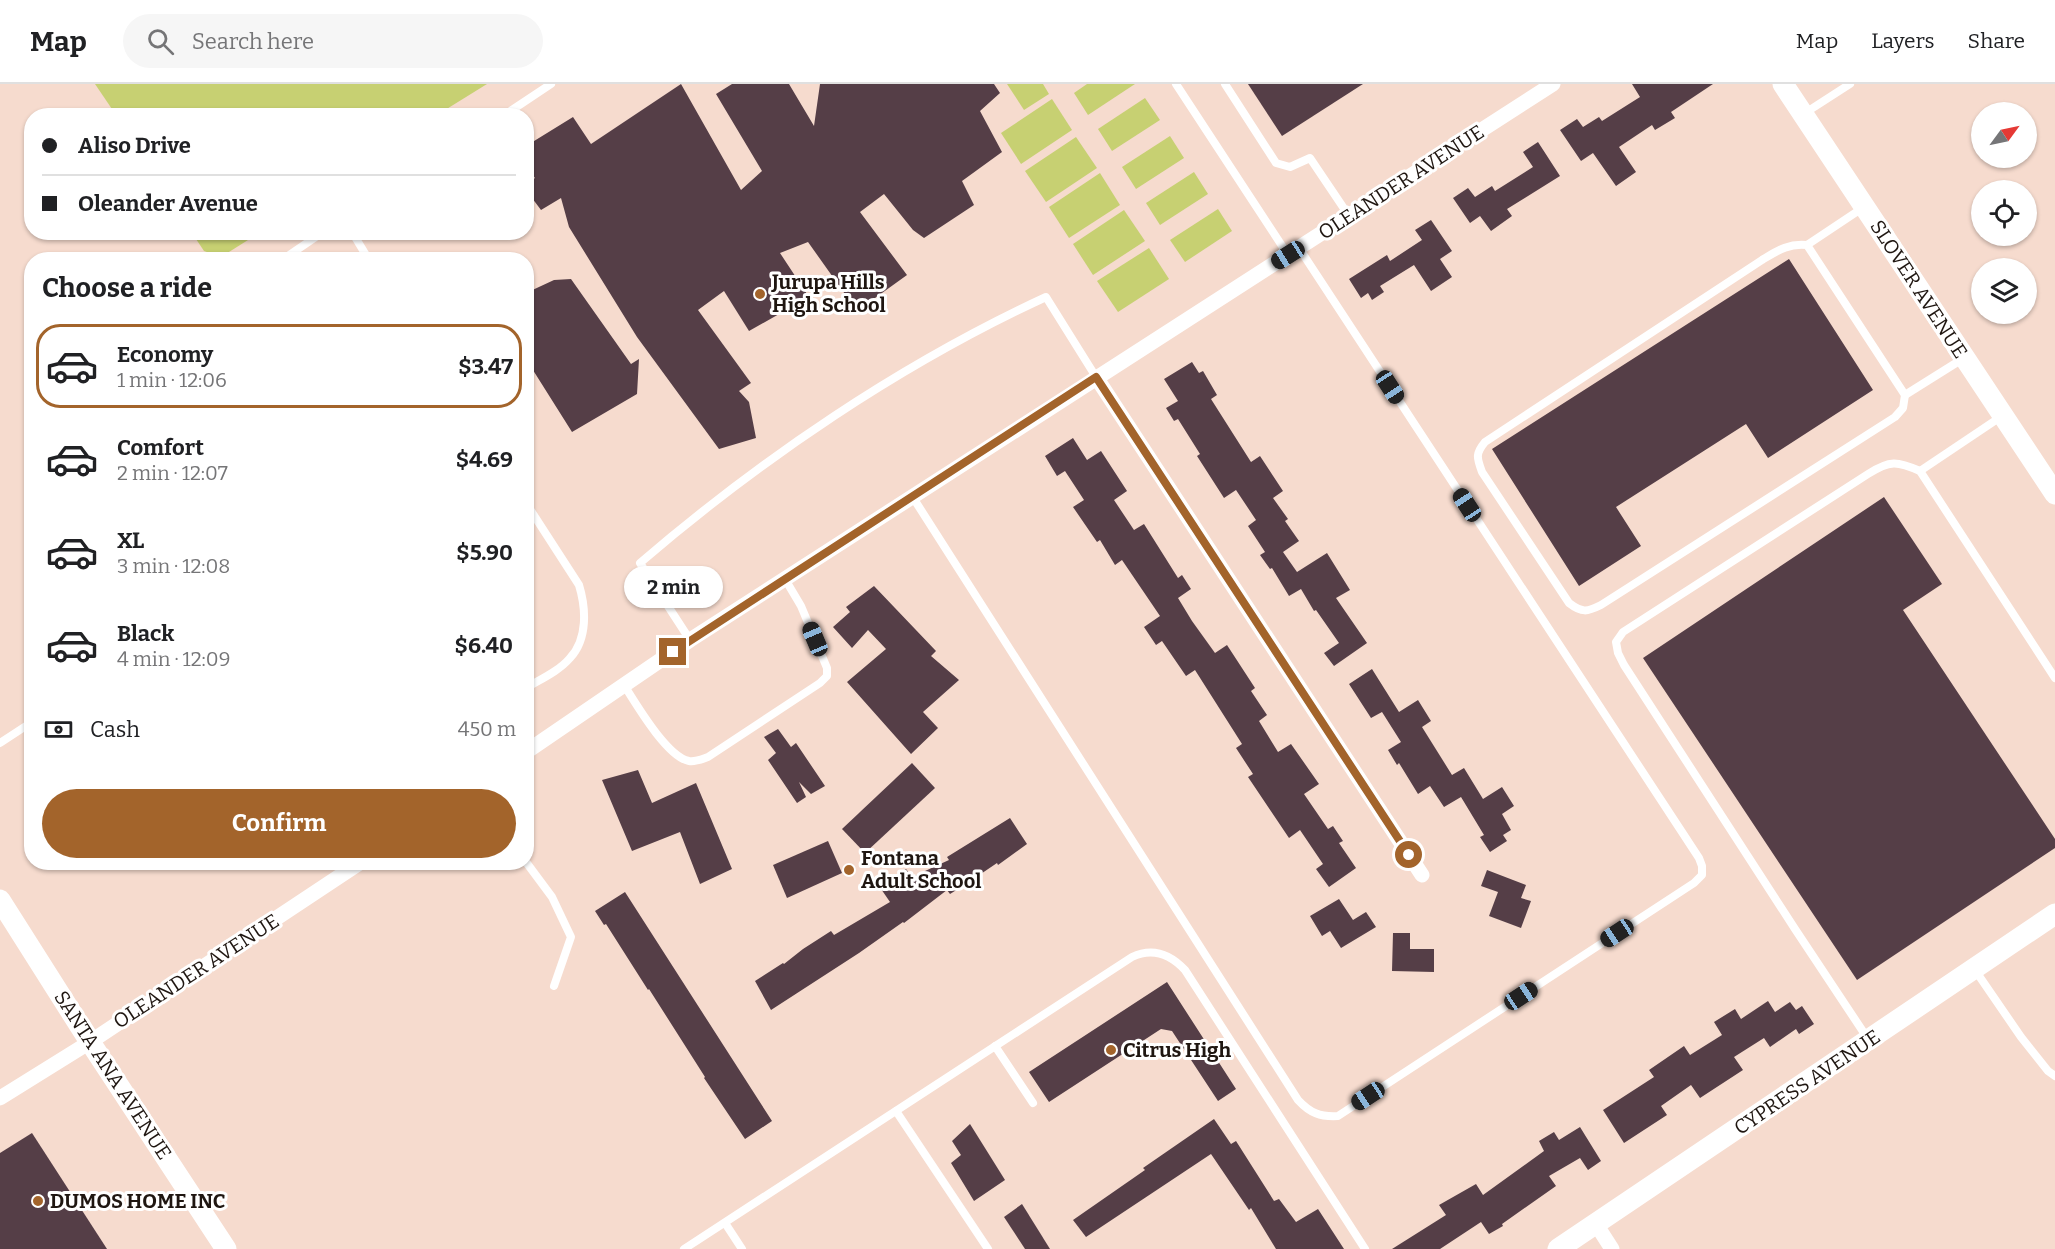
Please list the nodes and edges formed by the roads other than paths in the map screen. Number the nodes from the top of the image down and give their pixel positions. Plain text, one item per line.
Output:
1 (551, 84) edge
2 (1176, 84) edge
3 (1225, 84) edge
4 (1552, 84) edge
5 (1783, 84) edge
6 (1850, 84) edge
7 (515, 108) edge
8 (1804, 114) junction
9 (1865, 206) junction
10 (1349, 216) junction
11 (311, 240) edge
12 (1807, 245) junction
13 (294, 252) edge
14 (1294, 252) junction
15 (1965, 358) junction
16 (1096, 377) junction
17 (1905, 395) junction
18 (2003, 416) junction
19 (1920, 471) junction
20 (2055, 495) edge
21 (912, 496) junction
22 (534, 515) edge
23 (785, 579) junction
24 (690, 640) junction
25 (2055, 678) edge
26 (534, 683) edge
27 (624, 685) junction
28 (24, 727) edge
29 (0, 743) edge
30 (534, 747) edge
31 (349, 870) edge
32 (532, 870) edge
33 (1422, 875) dead end
34 (0, 900) edge
35 (2055, 914) edge
36 (1974, 969) junction
37 (554, 986) dead end
38 (1869, 1040) junction
39 (90, 1042) junction
40 (995, 1046) junction
41 (2055, 1076) edge
42 (0, 1098) edge
43 (1033, 1103) dead end
44 (896, 1111) junction
45 (725, 1223) junction
46 (1596, 1224) junction
47 (222, 1248) edge
48 (684, 1249) edge
49 (742, 1249) edge
50 (988, 1249) edge
51 (1365, 1249) edge
52 (1558, 1249) edge
53 (1612, 1249) edge

1 - 7 lane
2 - 14 lane
3 - 10 lane
4 - 10 street, OLEANDER AVENUE
5 - 8 street, SLOVER AVENUE
6 - 8 lane
8 - 9 street, SLOVER AVENUE
9 - 12 lane
9 - 15 street, SLOVER AVENUE
10 - 14 street, OLEANDER AVENUE
11 - 13 lane
12 - 17 lane
12 - 17 lane
14 - 16 street, OLEANDER AVENUE
14 - 21 lane
15 - 17 lane
15 - 18 street, SLOVER AVENUE
16 - 21 street, OLEANDER AVENUE
16 - 24 lane
16 - 33 street
18 - 19 lane
18 - 20 street, SLOVER AVENUE
19 - 25 lane
19 - 38 lane
21 - 23 street, OLEANDER AVENUE
22 - 26 lane
23 - 24 street, OLEANDER AVENUE
23 - 27 lane
24 - 27 street, OLEANDER AVENUE
27 - 30 street, OLEANDER AVENUE
28 - 29 lane
31 - 39 street, OLEANDER AVENUE
32 - 37 lane
34 - 39 street, SANTA ANA AVENUE
35 - 36 street, CYPRESS AVENUE
36 - 38 street, CYPRESS AVENUE
36 - 41 lane
38 - 46 street, CYPRESS AVENUE
39 - 42 street, OLEANDER AVENUE
39 - 47 street, SANTA ANA AVENUE
40 - 43 lane
40 - 44 lane
40 - 51 lane
44 - 45 lane
44 - 50 lane
45 - 48 lane
45 - 49 lane
46 - 52 street, CYPRESS AVENUE
46 - 53 street

